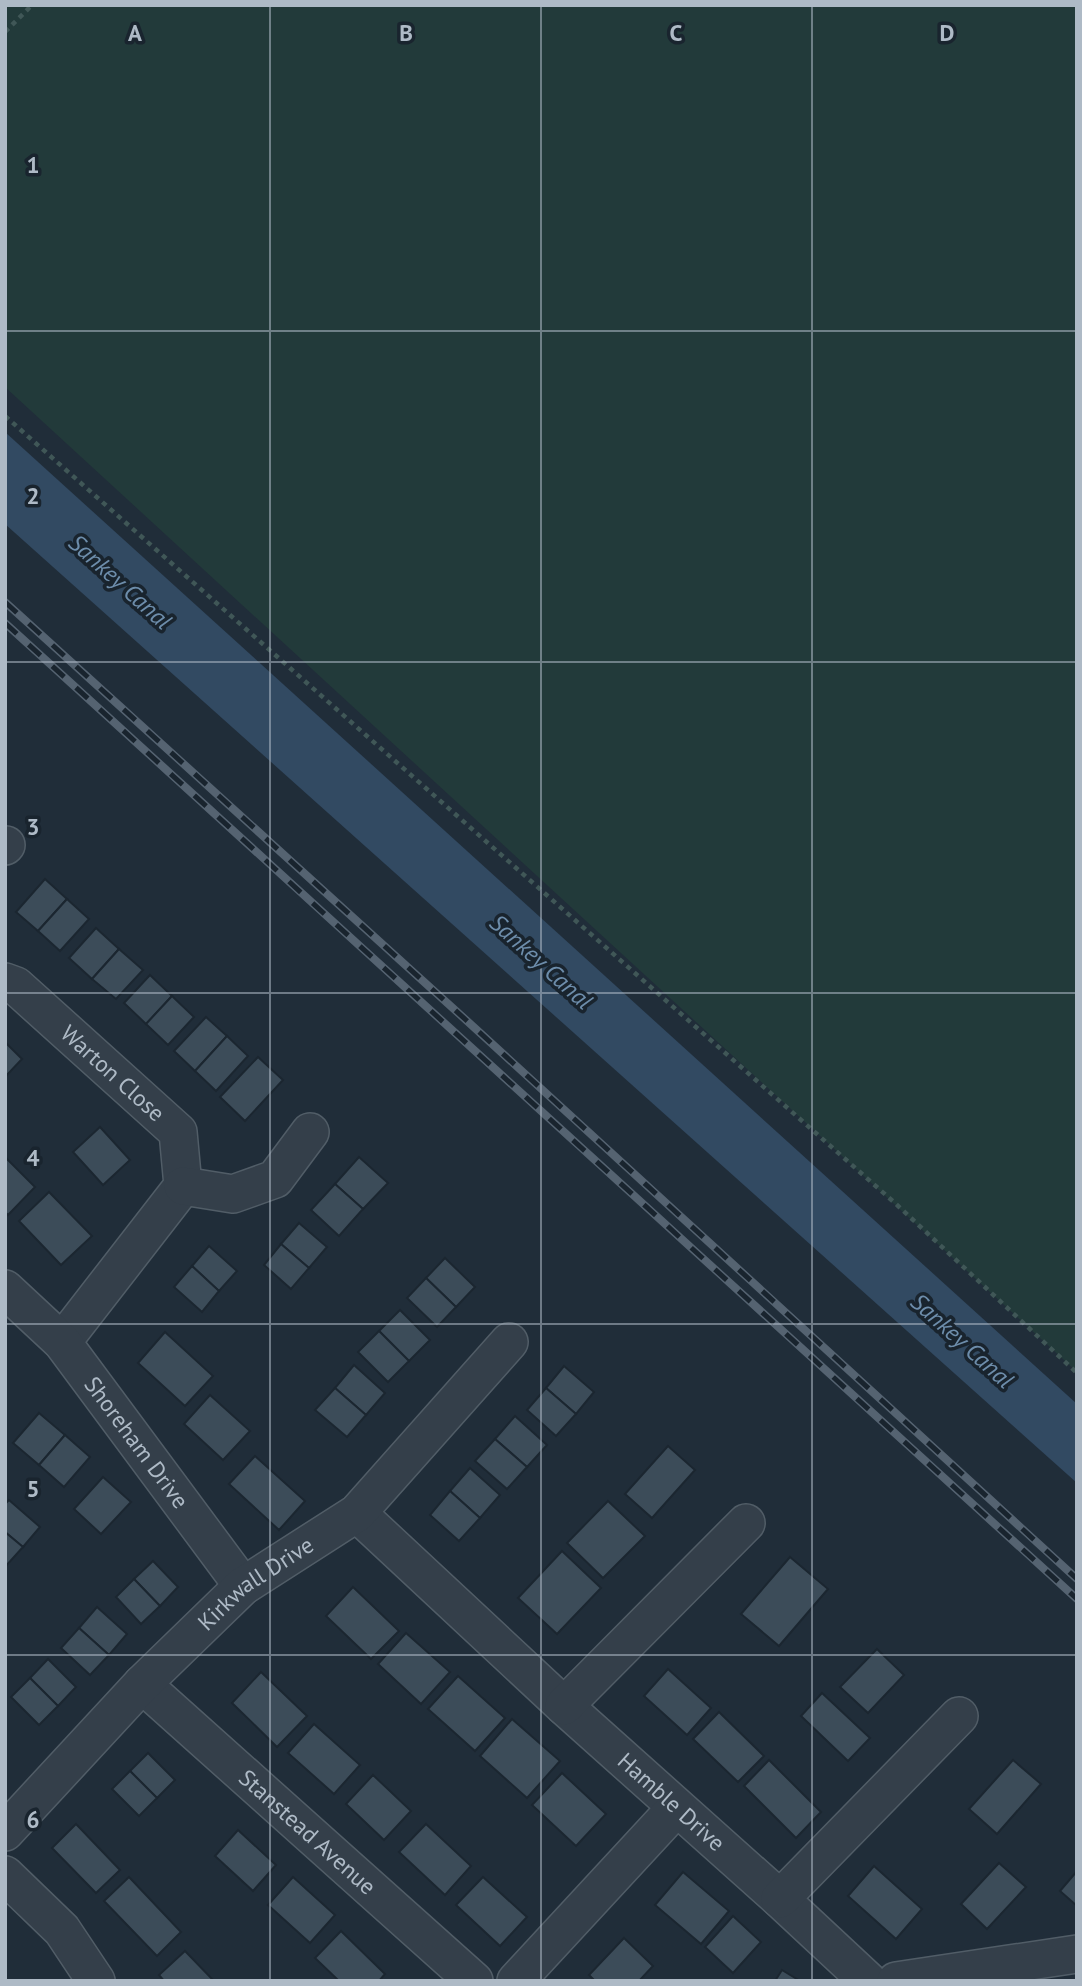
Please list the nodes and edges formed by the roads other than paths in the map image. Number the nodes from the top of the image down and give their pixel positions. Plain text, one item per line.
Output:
1 (5, 982) edge
2 (310, 1132) dead end
3 (183, 1186) junction
4 (12, 1304) edge
5 (62, 1342) junction
6 (509, 1342) dead end
7 (357, 1513) junction
8 (746, 1523) dead end
9 (243, 1586) junction
10 (142, 1684) junction
11 (564, 1706) junction
12 (959, 1716) dead end
13 (676, 1808) junction
14 (5, 1832) edge
15 (5, 1875) edge
16 (780, 1899) junction
17 (1077, 1954) edge
18 (96, 1981) edge
19 (474, 1981) edge
20 (516, 1981) edge
21 (868, 1981) edge
22 (897, 1981) edge

1 - 3 street, Warton Close
2 - 3 street
3 - 5 street
4 - 5 street, Shoreham Drive
5 - 9 street, Shoreham Drive
6 - 7 street, Kirkwall Drive
7 - 9 street, Kirkwall Drive
7 - 11 street, Hamble Drive
8 - 11 street
9 - 10 street, Kirkwall Drive
10 - 14 street, Kirkwall Drive
10 - 19 street, Stanstead Avenue
11 - 13 street, Hamble Drive
12 - 16 street
13 - 16 street, Hamble Drive
13 - 20 street
15 - 18 street
16 - 21 street, Hamble Drive
17 - 22 street

